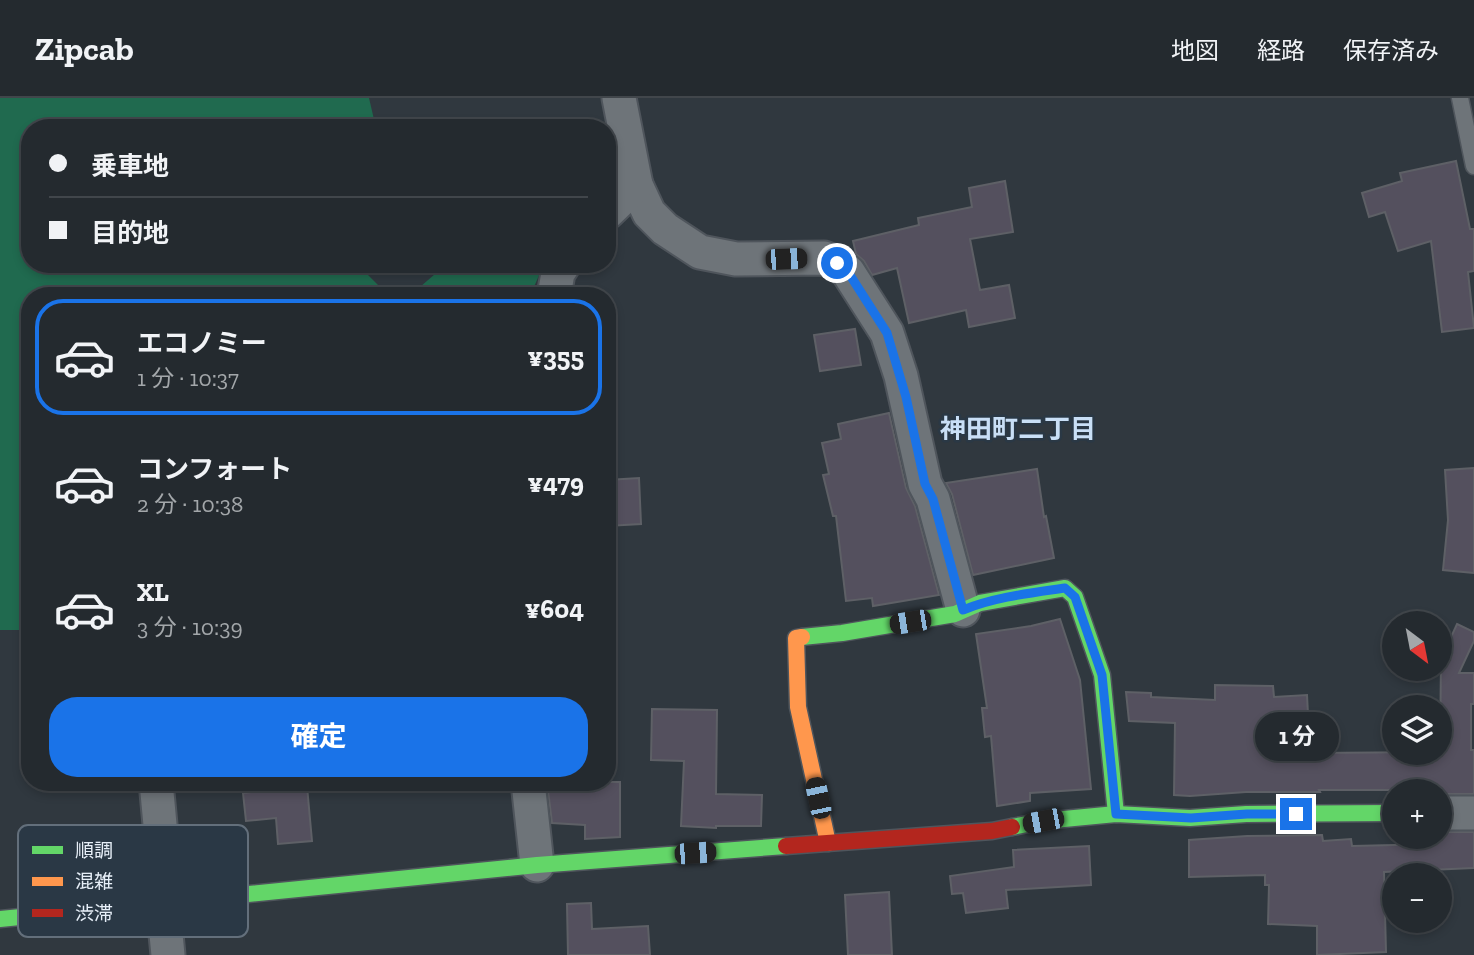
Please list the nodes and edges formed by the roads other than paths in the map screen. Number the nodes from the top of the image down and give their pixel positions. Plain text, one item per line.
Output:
1 (619, 98) edge
2 (1460, 98) edge
3 (1474, 166) edge
4 (636, 186) junction
5 (616, 205) edge
6 (963, 610) junction
7 (157, 791) edge
8 (529, 791) edge
9 (1382, 813) edge
10 (1452, 813) edge
11 (1474, 813) edge
12 (1116, 814) junction
13 (160, 825) edge
14 (828, 844) junction
15 (537, 865) junction
16 (248, 895) edge
17 (18, 917) edge
18 (0, 919) edge
19 (167, 937) edge
20 (168, 955) edge

1 - 4 street
2 - 3 lane
4 - 5 street
4 - 6 street
6 - 12 street
6 - 14 street
7 - 13 street
8 - 15 street
9 - 12 street
10 - 11 street
12 - 14 street
14 - 15 street
15 - 16 street
17 - 18 street
19 - 20 street

